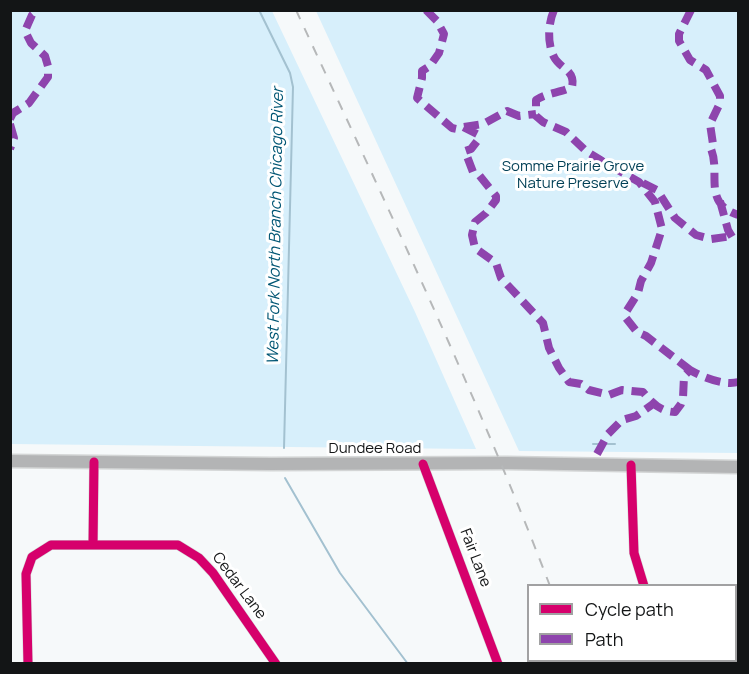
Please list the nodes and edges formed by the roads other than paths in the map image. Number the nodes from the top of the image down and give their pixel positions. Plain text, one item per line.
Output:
1 (10, 461) edge
2 (94, 462) junction
3 (423, 464) junction
4 (631, 465) junction
5 (738, 467) edge
6 (93, 545) junction
7 (644, 584) edge
8 (28, 663) edge
9 (276, 663) edge
10 (498, 663) edge

1 - 2 main road, Dundee Road
2 - 3 main road, Dundee Road
2 - 6 street
3 - 4 main road, Dundee Road
3 - 10 street, Fair Lane
4 - 5 main road, Dundee Road
4 - 7 street
6 - 8 street, Cedar Lane
6 - 9 street, Cedar Lane

